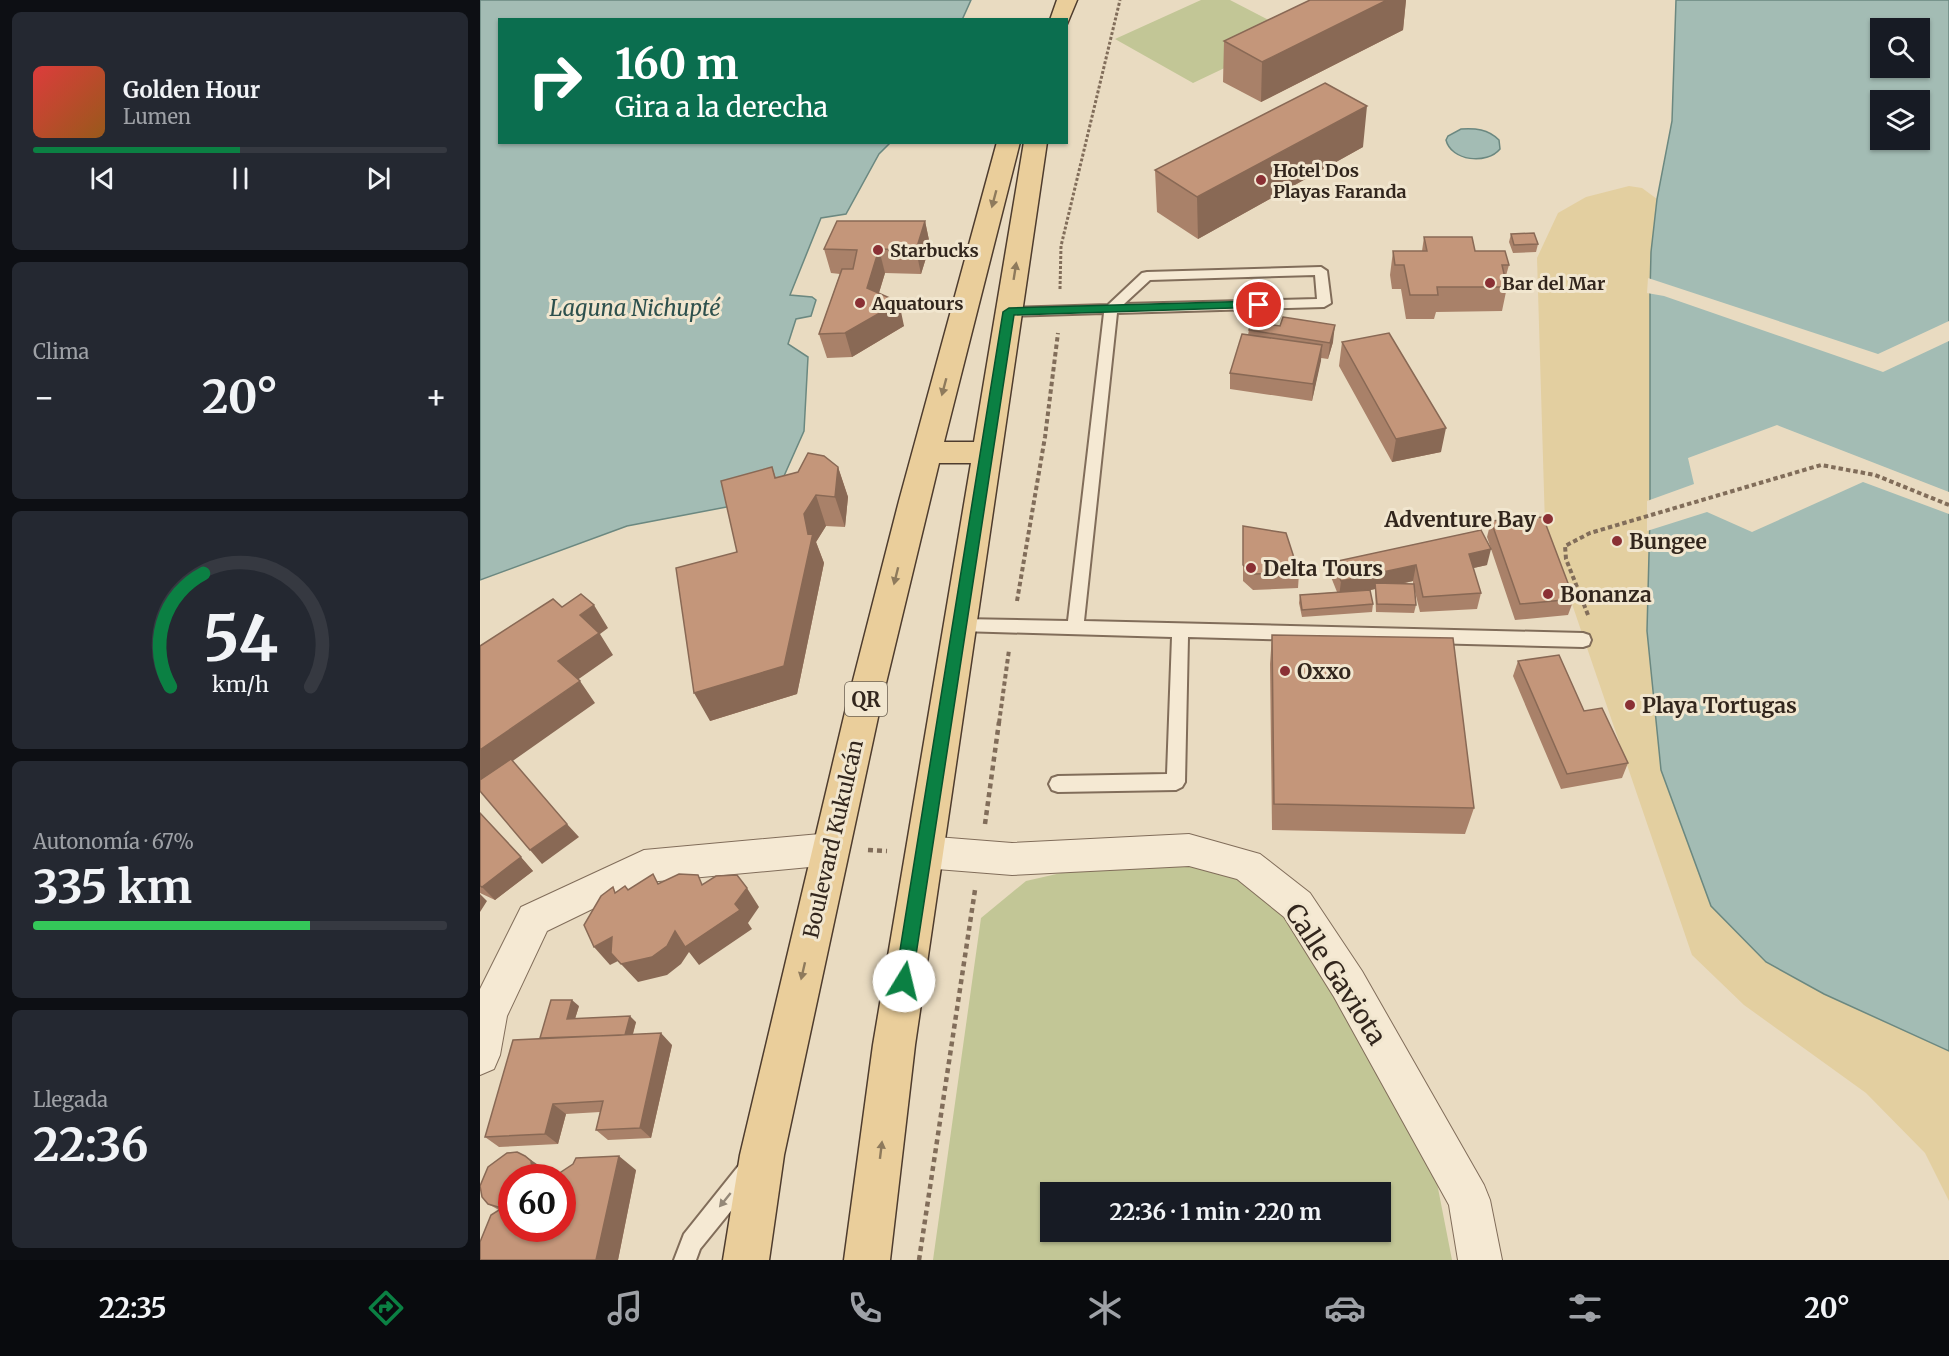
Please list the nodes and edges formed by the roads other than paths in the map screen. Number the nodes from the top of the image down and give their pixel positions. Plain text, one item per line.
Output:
1 (1047, 0) edge
2 (1067, 0) edge
3 (1042, 18) edge
4 (1061, 18) edge
5 (1008, 144) edge
6 (1036, 144) edge
7 (1111, 309) junction
8 (1009, 312) junction
9 (927, 452) junction
10 (987, 453) junction
11 (960, 625) junction
12 (1075, 628) junction
13 (1180, 631) junction
14 (1583, 640) road end
15 (1058, 784) dead end
16 (831, 849) junction
17 (924, 852) junction
18 (480, 1055) edge
19 (762, 1155) junction
20 (685, 1260) edge
21 (746, 1260) edge
22 (867, 1260) edge
23 (1480, 1260) edge

1 - 3 main road
2 - 4 main road
5 -> 9 main road, Boulevard Kukulcán / QR
8 -> 6 main road
7 - 7 lane
7 - 8 lane
7 - 12 lane
8 - 10 main road
9 - 10 main road
9 -> 16 main road, Boulevard Kukulcán / QR
10 - 11 main road
11 - 12 lane
11 - 17 main road
12 - 13 lane
13 - 14 lane
13 - 15 lane
16 - 18 street
16 -> 19 main road, Boulevard Kukulcán / QR
22 -> 17 main road
17 - 23 street, Calle Gaviota
19 -> 20 lane
19 - 21 main road, Boulevard Kukulcán / QR

